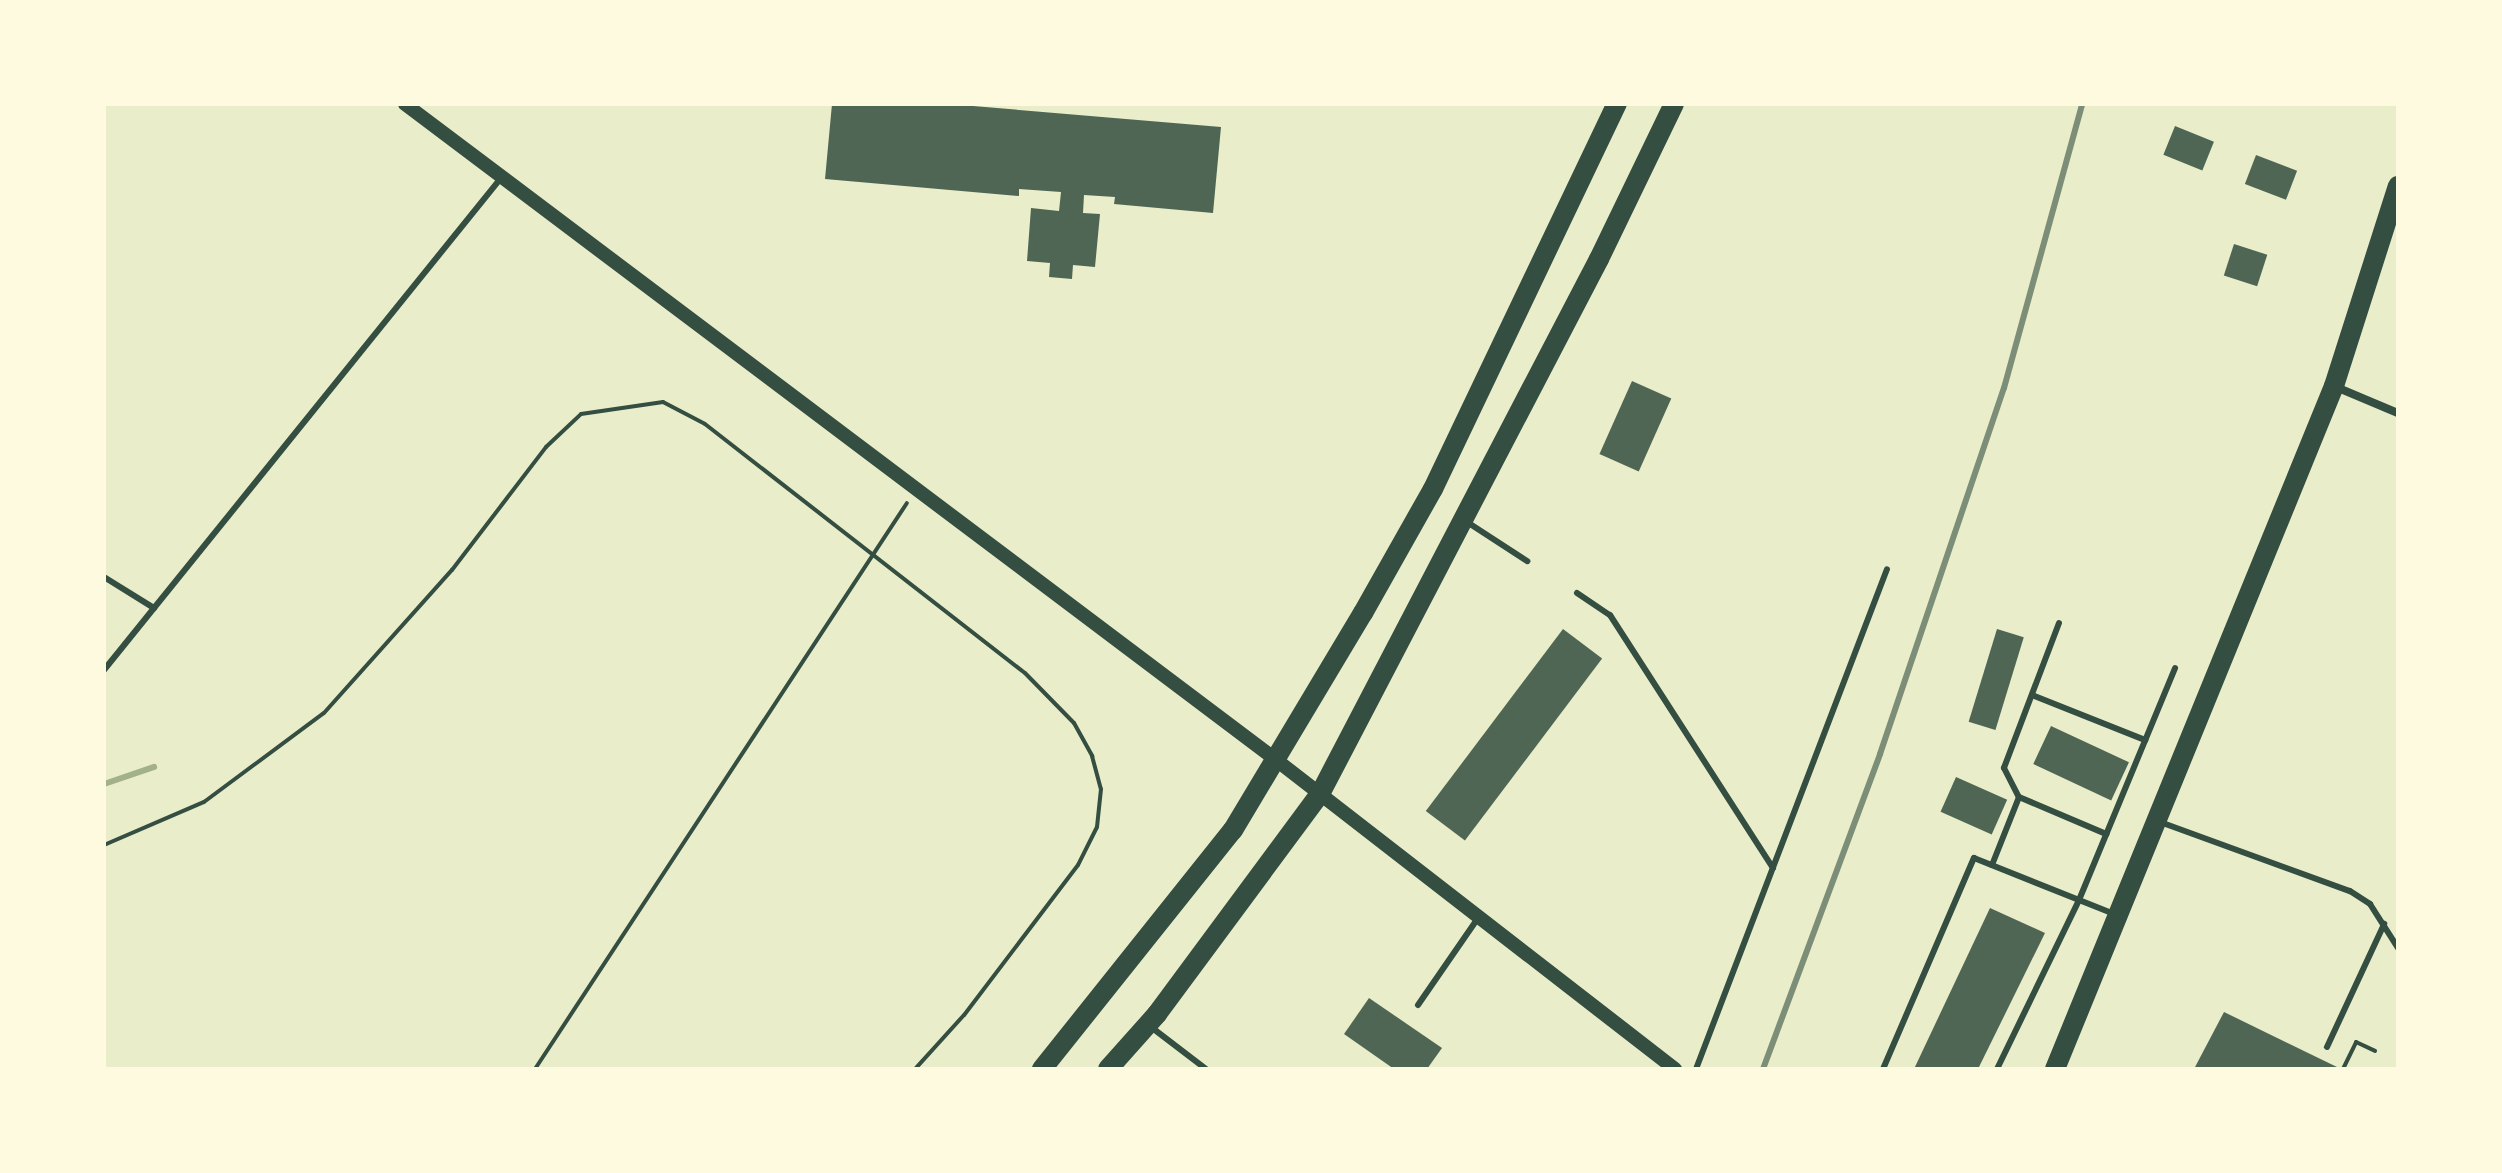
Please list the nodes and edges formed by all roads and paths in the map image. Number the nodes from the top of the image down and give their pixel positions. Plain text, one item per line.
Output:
1 (405, 104) edge
2 (1617, 104) edge
3 (1674, 104) edge
4 (503, 176) junction
5 (2398, 186) edge
6 (2334, 386) junction
7 (2398, 413) edge
8 (916, 490) junction
9 (1464, 520) junction
10 (876, 554) junction
11 (1527, 561) dead end
12 (1887, 569) dead end
13 (104, 577) edge
14 (1577, 593) dead end
15 (154, 608) junction
16 (2059, 623) dead end
17 (2175, 668) dead end
18 (104, 670) edge
19 (2032, 695) junction
20 (2145, 740) junction
21 (1275, 759) junction
22 (1320, 794) junction
23 (2019, 797) junction
24 (2156, 820) junction
25 (2106, 834) junction
26 (104, 845) edge
27 (1992, 865) junction
28 (1773, 868) junction
29 (2079, 900) junction
30 (2117, 916) junction
31 (1478, 918) junction
32 (2384, 924) junction
33 (2398, 948) edge
34 (1418, 1005) dead end
35 (1148, 1024) junction
36 (2327, 1047) dead end
37 (2375, 1051) dead end
38 (1672, 1068) edge
39 (535, 1069) edge
40 (915, 1069) edge
41 (1042, 1069) edge
42 (1108, 1069) edge
43 (1206, 1069) edge
44 (1696, 1069) edge
45 (1883, 1069) edge
46 (1997, 1069) edge
47 (2055, 1069) edge
48 (2343, 1069) edge

1 - 4 street
2 - 21 main road
3 - 9 main road
4 - 8 street
4 - 15 lane
5 - 6 main road
6 - 7 street
6 - 24 main road
8 - 10 path
8 - 21 street
9 - 11 lane
9 - 22 main road
10 - 26 path
10 - 39 path
10 - 40 path
12 - 28 lane
13 - 15 lane
14 - 28 lane
15 - 18 lane
16 - 19 lane
17 - 20 lane
19 - 20 lane
19 - 23 lane
20 - 25 lane
21 - 22 street
21 - 41 main road
22 - 31 street
22 - 35 main road
23 - 25 lane
23 - 27 lane
24 - 30 main road
24 - 32 lane
25 - 29 lane
27 - 29 lane
27 - 45 lane
28 - 44 lane
29 - 30 lane
29 - 46 lane
30 - 47 main road
31 - 34 lane
31 - 38 street
32 - 33 lane
32 - 36 lane
35 - 42 main road
35 - 43 lane
37 - 48 path

